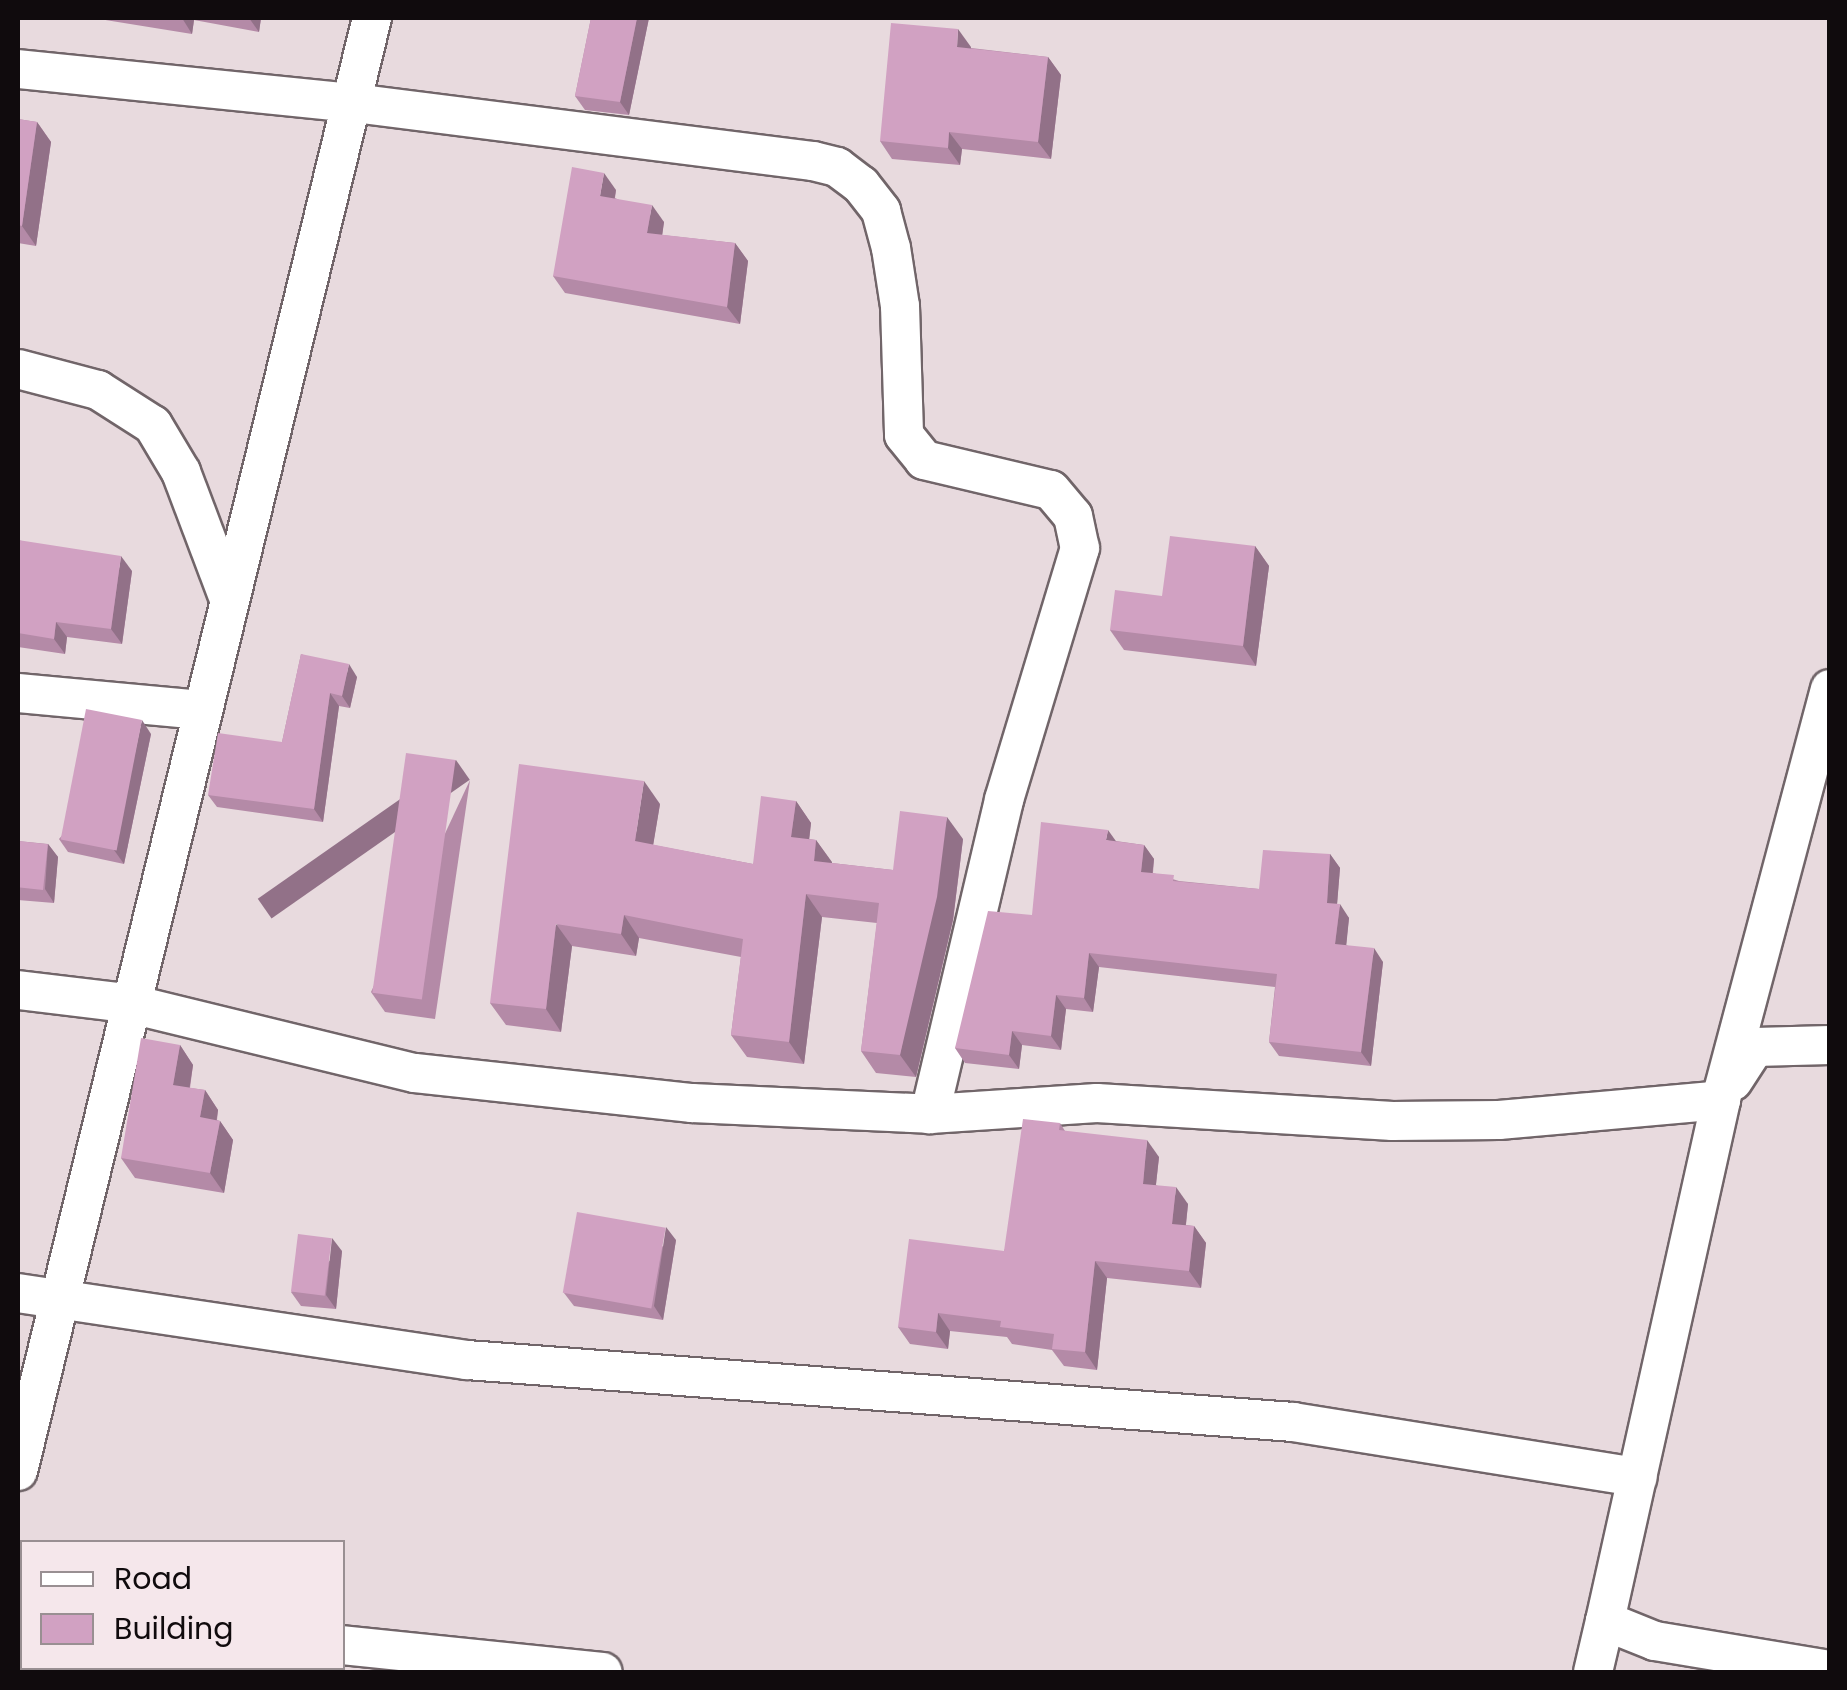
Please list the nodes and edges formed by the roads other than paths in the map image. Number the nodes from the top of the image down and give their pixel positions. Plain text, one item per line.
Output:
1 (372, 18) edge
2 (18, 69) edge
3 (354, 103) junction
4 (18, 368) edge
5 (230, 599) junction
6 (1830, 689) edge
7 (18, 693) edge
8 (201, 710) junction
9 (18, 990) edge
10 (127, 1002) junction
11 (1830, 1045) edge
12 (1721, 1100) junction
13 (930, 1114) junction
14 (18, 1293) edge
15 (58, 1297) junction
16 (18, 1472) edge
17 (1638, 1477) junction
18 (1605, 1621) junction
19 (345, 1645) edge
20 (1830, 1670) edge
21 (603, 1672) edge
22 (1593, 1672) edge

1 - 3 street
2 - 3 street
3 - 5 street
3 - 13 street
4 - 5 street
5 - 8 street
6 - 12 street
7 - 8 street
8 - 10 street
9 - 10 street
10 - 13 street
10 - 15 street
11 - 12 street
12 - 13 street
12 - 17 street
14 - 15 street
15 - 16 street
15 - 17 street
17 - 18 street
18 - 20 street
18 - 22 street
19 - 21 street

